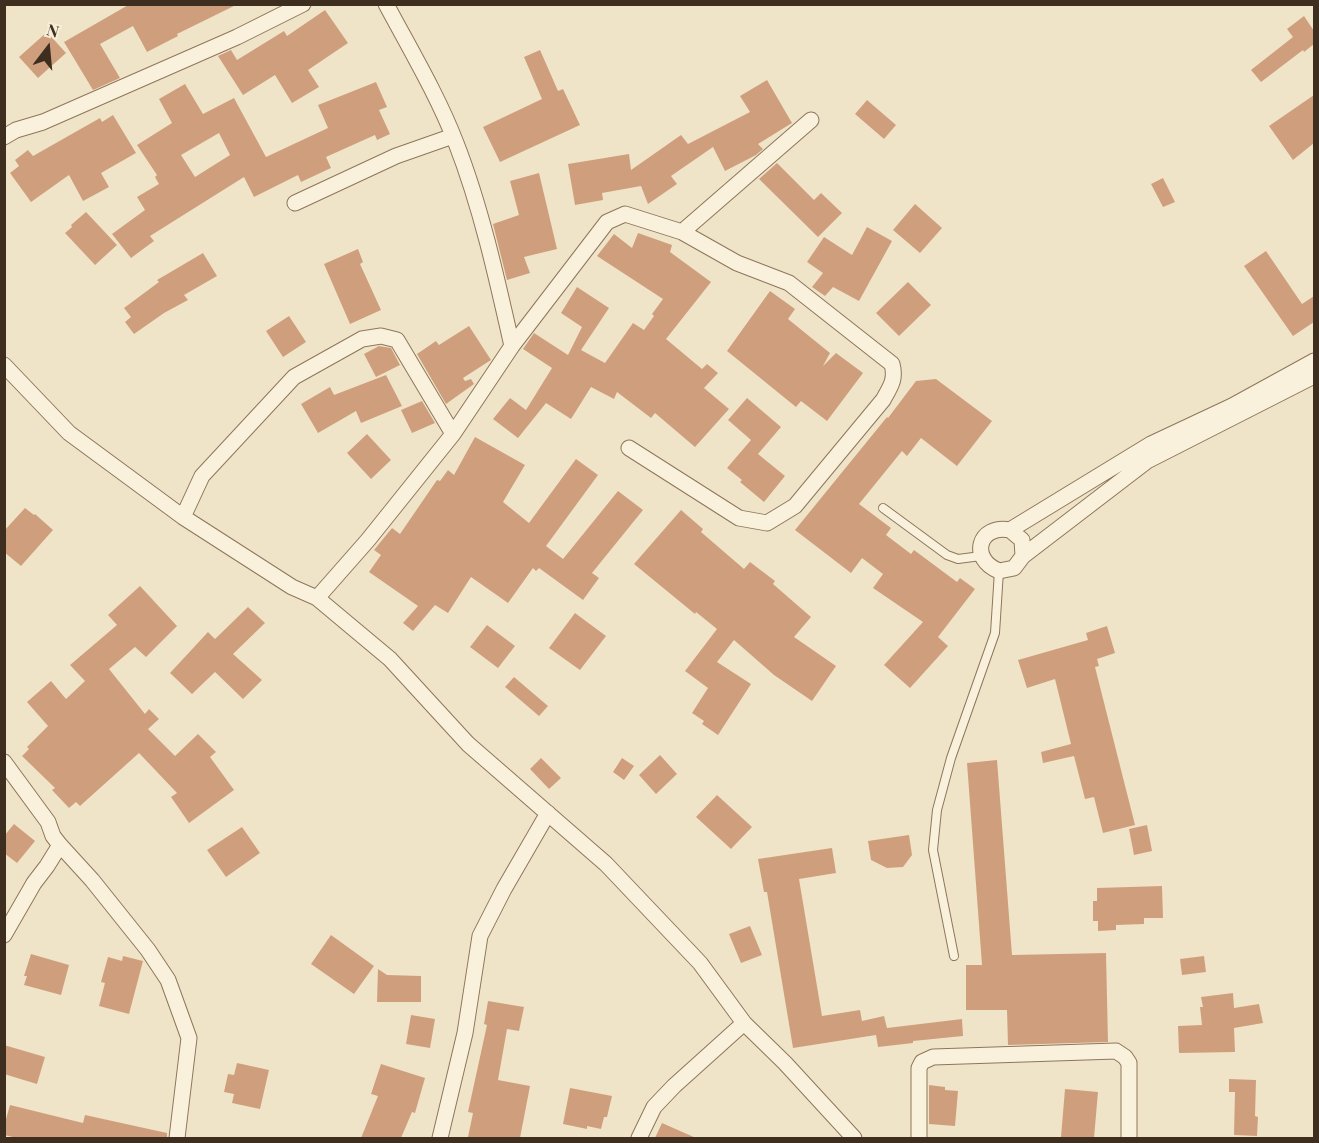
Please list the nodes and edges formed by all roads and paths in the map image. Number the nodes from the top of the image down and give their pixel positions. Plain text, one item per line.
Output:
1 (303, 4) edge
2 (386, 4) edge
3 (811, 120) dead end
4 (453, 135) junction
5 (4, 137) edge
6 (296, 203) dead end
7 (682, 232) junction
8 (512, 346) junction
9 (1314, 361) edge
10 (4, 365) edge
11 (1314, 376) edge
12 (1200, 427) junction
13 (453, 434) junction
14 (629, 448) dead end
15 (883, 508) dead end
16 (183, 518) junction
17 (1010, 530) junction
18 (981, 556) junction
19 (1023, 556) junction
20 (999, 571) junction
21 (317, 598) junction
22 (4, 762) edge
23 (548, 813) junction
24 (60, 845) junction
25 (4, 935) edge
26 (954, 956) dead end
27 (744, 1023) junction
28 (177, 1138) edge
29 (440, 1138) edge
30 (639, 1138) edge
31 (854, 1138) edge
32 (920, 1138) edge
33 (1129, 1138) edge

1 - 5 street
2 - 4 street
3 - 7 street
4 - 6 street
4 - 8 street
7 - 8 street
7 - 14 street
8 - 13 street
9 - 12 street
10 - 16 street
11 - 12 street
12 - 17 street
12 - 19 street
13 - 16 street
13 - 21 street
15 - 18 lane
16 - 21 street
17 - 18 street
17 - 19 street
18 - 20 street
19 - 20 street
20 - 26 lane
21 - 23 street
22 - 24 street
23 - 27 street
23 - 29 street
24 - 25 street
24 - 28 street
27 - 30 street
27 - 31 street
32 - 33 street

